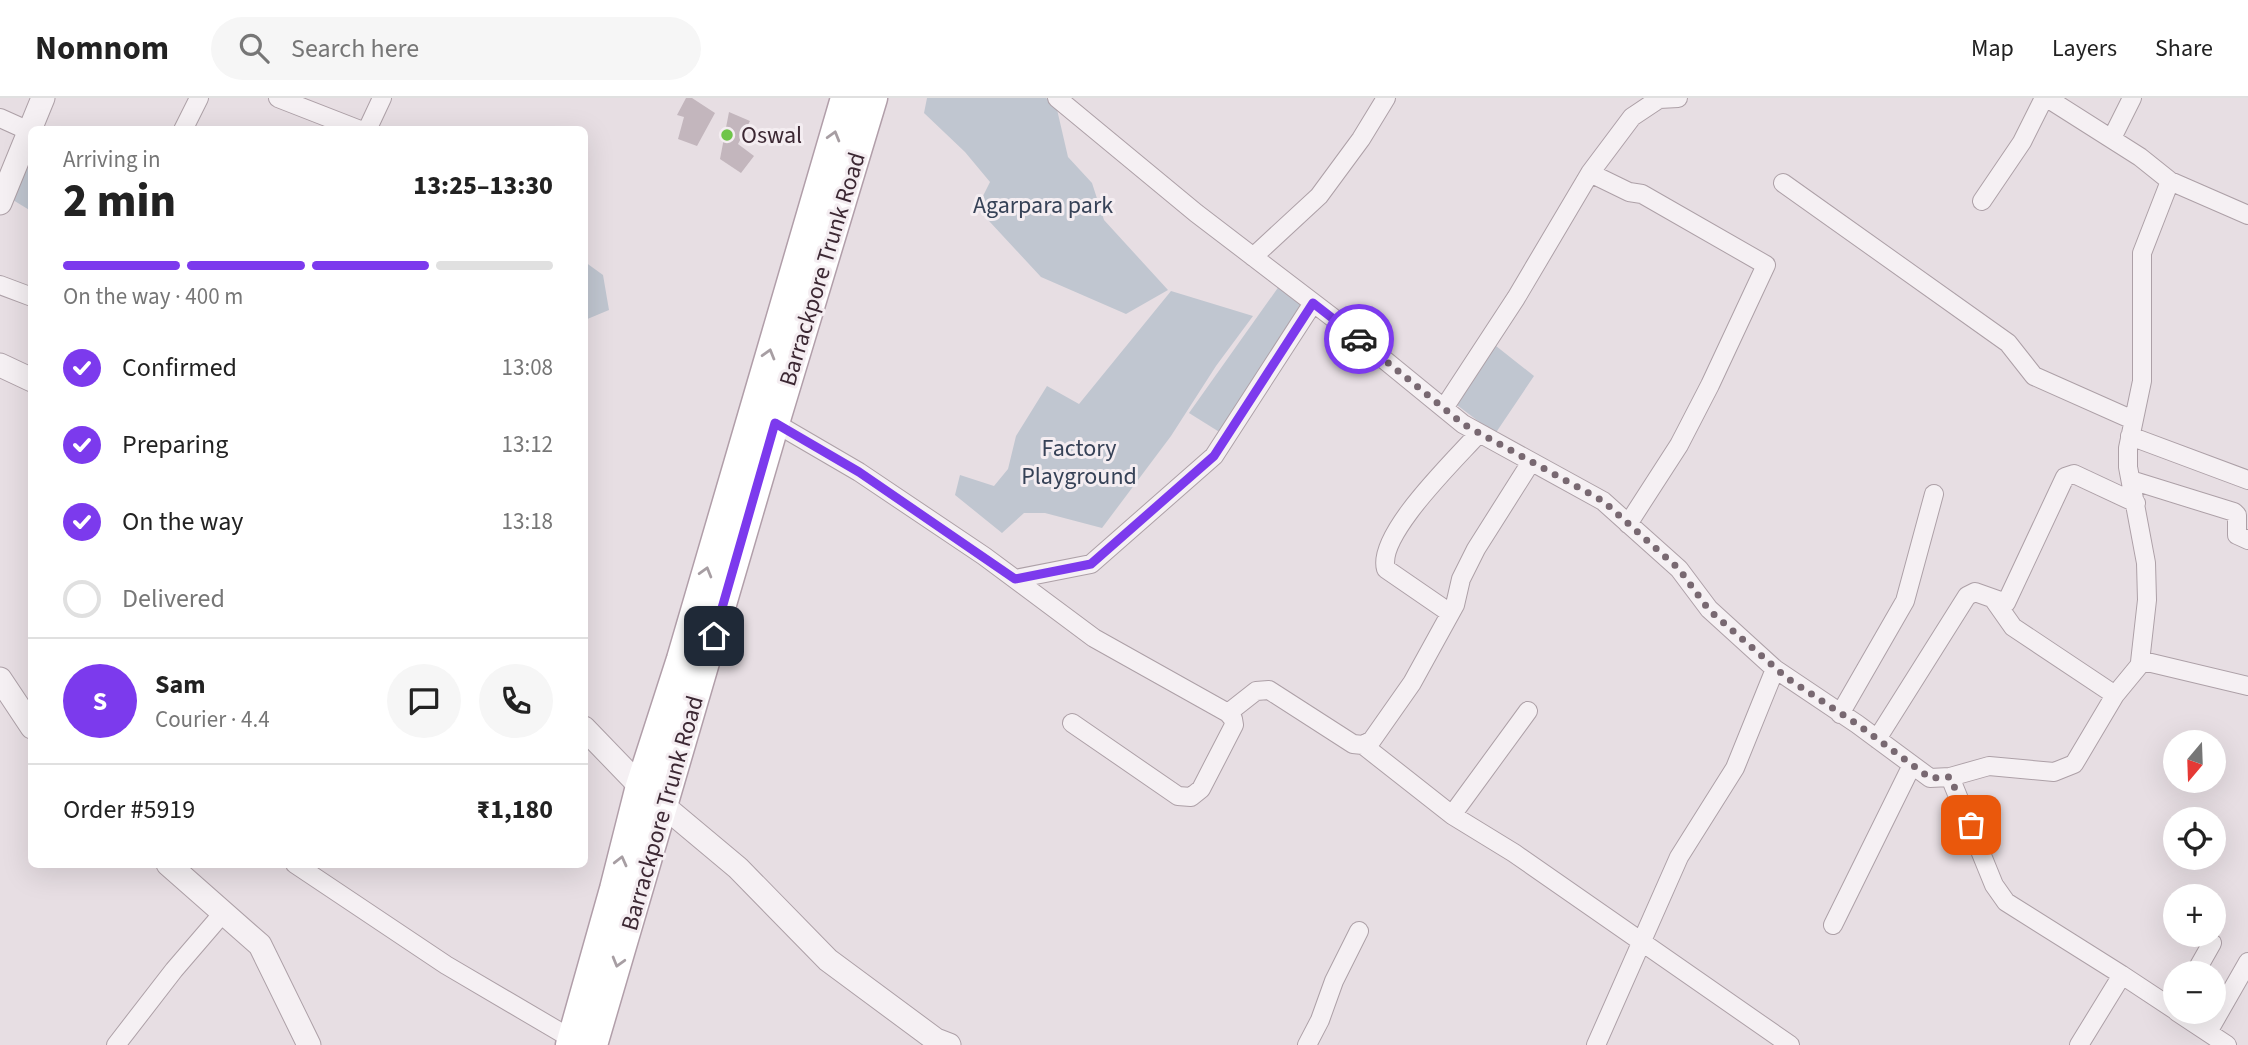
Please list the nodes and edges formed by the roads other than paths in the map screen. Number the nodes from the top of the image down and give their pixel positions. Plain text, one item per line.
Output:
1 (43, 98) edge
2 (199, 98) edge
3 (278, 98) edge
4 (382, 98) edge
5 (845, 98) edge
6 (873, 98) edge
7 (1057, 98) edge
8 (1386, 98) edge
9 (1678, 98) edge
10 (2045, 98) edge
11 (2132, 98) edge
12 (0, 118) edge
13 (31, 126) edge
14 (185, 126) edge
15 (350, 126) edge
16 (369, 126) edge
17 (28, 131) edge
18 (28, 133) edge
19 (2112, 138) junction
20 (1590, 173) junction
21 (2170, 181) junction
22 (1783, 183) dead end
23 (1982, 201) dead end
24 (0, 203) edge
25 (2248, 215) edge
26 (1253, 257) junction
27 (0, 285) edge
28 (28, 296) edge
29 (1313, 303) junction
30 (0, 365) edge
31 (28, 378) edge
32 (1444, 408) junction
33 (775, 423) junction
34 (2132, 428) junction
35 (1479, 433) junction
36 (1531, 462) junction
37 (2131, 480) junction
38 (2248, 480) edge
39 (1934, 494) dead end
40 (2136, 503) junction
41 (1628, 524) junction
42 (2248, 540) edge
43 (1015, 579) junction
44 (1994, 600) junction
45 (1450, 612) junction
46 (2140, 662) junction
47 (1775, 669) junction
48 (0, 679) edge
49 (2248, 686) edge
50 (2115, 695) junction
51 (1528, 711) dead end
52 (1228, 713) junction
53 (1840, 714) junction
54 (28, 721) edge
55 (1072, 723) dead end
56 (588, 732) edge
57 (1877, 739) junction
58 (1363, 746) junction
59 (1912, 765) junction
60 (1950, 777) junction
61 (640, 786) junction
62 (664, 806) junction
63 (1452, 815) junction
64 (172, 868) edge
65 (301, 868) edge
66 (223, 913) junction
67 (1833, 925) dead end
68 (1359, 930) dead end
69 (1639, 943) junction
70 (2248, 962) edge
71 (2122, 975) junction
72 (2163, 1002) edge
73 (2196, 1024) edge
74 (2208, 1032) junction
75 (578, 1043) edge
76 (116, 1045) edge
77 (309, 1045) edge
78 (949, 1045) edge
79 (1307, 1045) edge
80 (1596, 1045) edge
81 (1790, 1045) edge
82 (2079, 1045) edge
83 (2227, 1045) edge

1 - 13 street
2 - 14 street
3 - 15 street
4 - 16 street
61 -> 5 main road, Barrackpore Trunk Road
6 - 33 main road, Barrackpore Trunk Road
7 - 26 street
8 - 26 street
9 - 20 street
10 - 19 street
10 - 23 street
11 - 19 street
12 - 17 street
18 - 24 street
19 - 21 street
20 - 32 street
20 - 41 street
21 - 25 street
21 - 34 street
22 - 34 street
26 - 29 street
27 - 28 street
29 - 32 street
29 - 43 street
30 - 31 street
32 - 35 street
33 - 43 street
33 - 62 main road, Barrackpore Trunk Road
34 - 37 street
34 - 38 street
35 - 36 street
35 - 45 street
36 - 41 street
36 - 45 street
37 - 40 street
37 - 42 street
39 - 53 street
40 - 44 street
40 - 46 street
41 - 47 street
43 - 52 street
44 - 50 street
44 - 57 street
45 - 58 street
46 - 49 street
46 - 50 street
47 - 53 street
47 - 69 street
48 - 54 street
50 - 60 street
51 - 63 street
52 - 55 street
52 - 58 street
53 - 57 street
56 - 61 street
57 - 59 street
58 - 63 street
59 - 60 street
59 - 67 street
60 - 71 street
61 - 62 street
75 -> 61 main road, Barrackpore Trunk Road
62 -> 75 main road, Barrackpore Trunk Road
62 - 78 street
63 - 69 street
64 - 66 street
65 - 75 street
66 - 76 street
66 - 77 street
68 - 79 street
69 - 80 street
69 - 81 street
70 - 74 street
71 - 72 street
71 - 82 street
73 - 74 street
74 - 83 street

